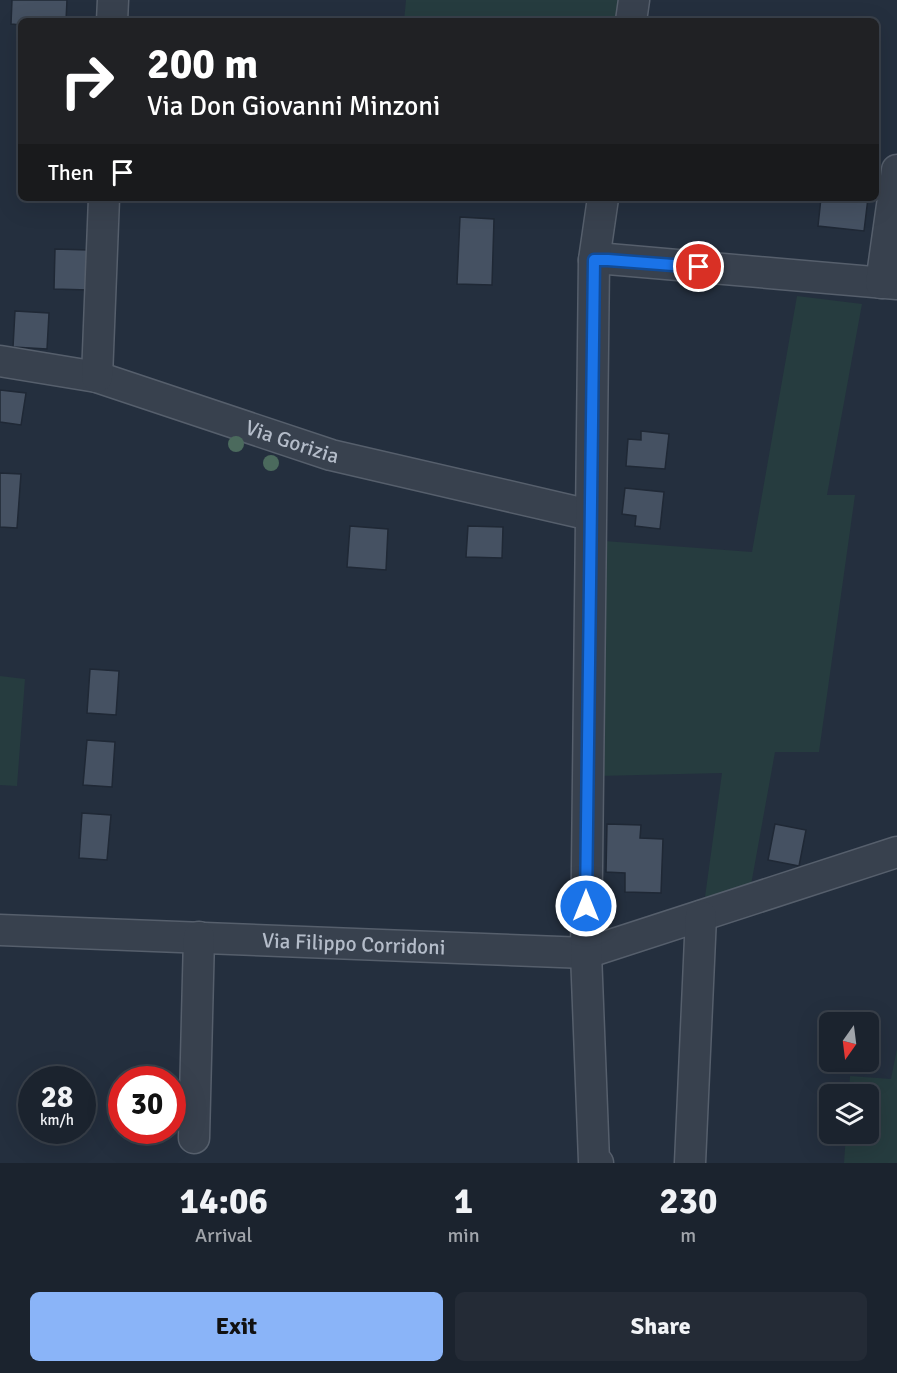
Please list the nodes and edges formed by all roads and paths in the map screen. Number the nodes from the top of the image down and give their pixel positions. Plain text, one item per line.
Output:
1 (113, 0) edge
2 (634, 0) edge
3 (112, 18) edge
4 (631, 18) edge
5 (897, 170) edge
6 (104, 201) edge
7 (603, 201) edge
8 (594, 260) junction
9 (889, 284) edge
10 (0, 361) edge
11 (97, 377) junction
12 (590, 515) junction
13 (897, 852) edge
14 (701, 916) junction
15 (0, 930) edge
16 (199, 937) junction
17 (586, 952) junction
18 (194, 1138) dead end
19 (598, 1163) edge
20 (690, 1163) edge

1 - 3 street
2 - 4 street
5 - 9 street
6 - 11 street
7 - 8 street
8 - 9 street
8 - 12 street
10 - 11 street, Via Gorizia
11 - 12 street, Via Gorizia
12 - 17 street
13 - 14 street, Via Filippo Corridoni
14 - 17 street, Via Filippo Corridoni
14 - 20 street
15 - 16 street, Via Filippo Corridoni
16 - 17 street, Via Filippo Corridoni
16 - 18 street
17 - 19 street

